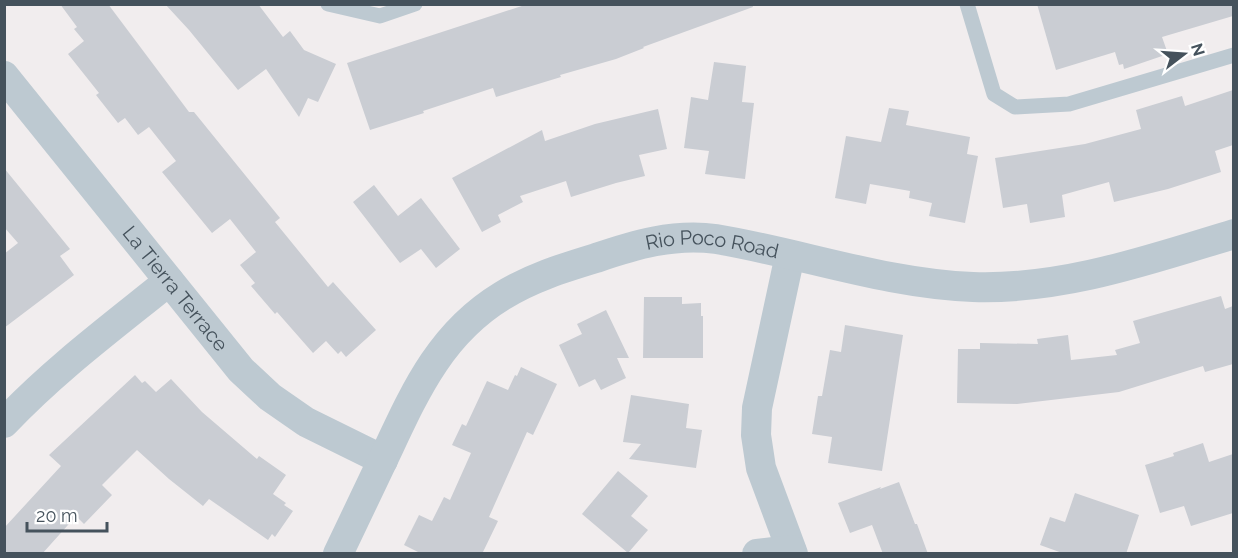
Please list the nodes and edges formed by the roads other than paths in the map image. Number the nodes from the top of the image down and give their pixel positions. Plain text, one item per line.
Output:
1 (328, 4) edge
2 (415, 4) edge
3 (967, 4) edge
4 (1233, 55) edge
5 (4, 76) edge
6 (1233, 234) edge
7 (790, 255) junction
8 (169, 281) junction
9 (4, 423) edge
10 (383, 460) junction
11 (792, 552) edge
12 (338, 554) edge
13 (757, 554) edge

1 - 2 lane
3 - 4 lane
5 - 8 street, La Tierra Terrace
6 - 7 street, Rio Poco Road
7 - 10 street, Rio Poco Road
7 - 11 street
8 - 9 street
8 - 10 street, La Tierra Terrace
10 - 12 street, Rio Poco Road
11 - 13 street

